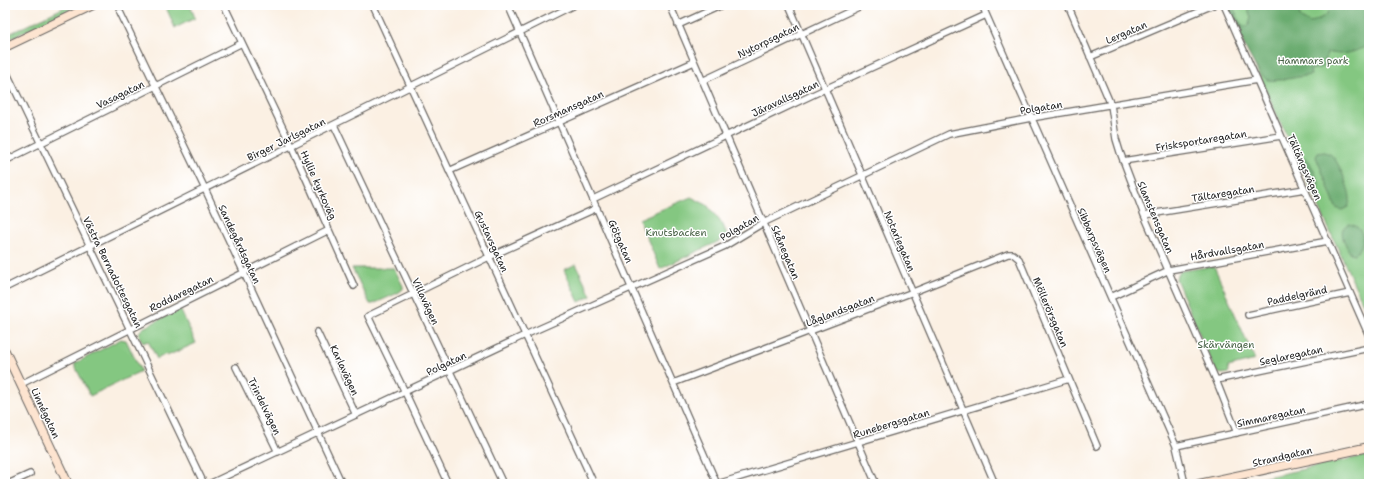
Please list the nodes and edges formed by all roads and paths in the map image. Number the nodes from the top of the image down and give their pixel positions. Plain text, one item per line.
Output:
1 (93, 5) edge
2 (224, 5) edge
3 (373, 5) edge
4 (508, 5) edge
5 (574, 5) edge
6 (670, 5) edge
7 (722, 5) edge
8 (788, 5) edge
9 (863, 5) edge
10 (982, 5) edge
11 (1068, 5) edge
12 (1213, 5) edge
13 (1224, 5) edge
14 (120, 12) dead end
15 (986, 15) junction
16 (678, 25) junction
17 (520, 32) junction
18 (801, 34) junction
19 (242, 43) junction
20 (5, 47) edge
21 (1090, 57) junction
22 (694, 62) junction
23 (5, 69) edge
24 (1257, 80) junction
25 (702, 81) junction
26 (411, 86) junction
27 (156, 87) junction
28 (825, 89) junction
29 (1111, 105) junction
30 (1031, 118) junction
31 (559, 122) junction
32 (334, 125) junction
33 (726, 136) junction
34 (1281, 136) junction
35 (41, 143) junction
36 (291, 145) junction
37 (5, 161) edge
38 (1123, 161) junction
39 (449, 170) junction
40 (862, 176) junction
41 (205, 189) junction
42 (1305, 189) junction
43 (593, 199) junction
44 (597, 208) junction
45 (1144, 215) junction
46 (763, 223) junction
47 (329, 230) junction
48 (1328, 241) junction
49 (90, 245) junction
50 (1013, 254) joint
51 (489, 257) junction
52 (1169, 270) junction
53 (243, 273) junction
54 (354, 286) dead end
55 (5, 288) edge
56 (632, 288) junction
57 (913, 292) junction
58 (412, 293) junction
59 (1350, 293) junction
60 (1110, 297) junction
61 (1248, 315) dead end
62 (130, 328) junction
63 (810, 331) junction
64 (317, 332) dead end
65 (525, 335) junction
66 (1369, 336) edge
67 (1369, 348) edge
68 (5, 351) edge
69 (236, 367) dead end
70 (450, 371) junction
71 (1070, 379) junction
72 (1216, 380) junction
73 (673, 383) junction
74 (20, 384) junction
75 (405, 392) junction
76 (1369, 404) edge
77 (963, 410) junction
78 (356, 415) junction
79 (318, 433) junction
80 (1237, 433) junction
81 (858, 442) junction
82 (1097, 446) dead end
83 (1176, 446) junction
84 (1369, 447) edge
85 (278, 452) junction
86 (30, 474) dead end
87 (8, 484) edge
88 (68, 484) edge
89 (204, 484) edge
90 (209, 484) edge
91 (342, 484) edge
92 (448, 484) edge
93 (503, 484) edge
94 (594, 484) edge
95 (717, 484) edge
96 (876, 484) edge
97 (995, 484) edge
98 (1185, 484) edge
99 (1199, 484) edge

1 - 20 street
2 - 19 street, Hyllie kyrkoväg
3 - 26 street, Gustavsgatan
4 - 17 street, Götgatan
5 - 17 street, Birger Jarlsgatan
6 - 16 street, Skånegatan
7 - 16 street
8 - 18 street, Notariegatan
9 - 18 street, Nytorpsgatan
10 - 15 street, Sibbarpsvägen
11 - 21 street, Slamstensgatan
12 - 21 street, Lergatan
13 - 24 street, Tältängsvägen
14 - 27 street, Sandegårdsgatan
15 - 28 street, Järavallsgatan
15 - 30 street, Sibbarpsvägen
16 - 22 street, Skånegatan
17 - 26 street, Birger Jarlsgatan
17 - 31 street, Götgatan
18 - 25 street, Nytorpsgatan
18 - 28 street, Notariegatan
19 - 27 street, Vasagatan
19 - 36 street, Hyllie kyrkoväg
21 - 29 street, Slamstensgatan
22 - 25 street, Skånegatan
22 - 31 street, Rorsmansgatan
23 - 35 street, Västra Bernadottesgatan
24 - 29 street, Polgatan
24 - 34 street, Tältängsvägen
25 - 33 street, Skånegatan
26 - 32 street, Birger Jarlsgatan
26 - 39 street, Gustavsgatan
27 - 35 street, Vasagatan
27 - 41 street, Sandegårdsgatan
28 - 33 street, Järavallsgatan
28 - 40 street, Notariegatan
29 - 30 street, Polgatan
29 - 38 street, Slamstensgatan
30 - 40 street, Polgatan
30 - 60 street, Sibbarpsvägen
31 - 39 street, Rorsmansgatan
31 - 43 street, Götgatan
32 - 36 street, Birger Jarlsgatan
32 - 58 street, Villavägen
33 - 43 street, Järavallsgatan
33 - 46 street, Skånegatan
34 - 38 street, Frisksportaregatan
34 - 42 street, Tältängsvägen
35 - 37 street, Vasagatan
35 - 49 street, Västra Bernadottesgatan
36 - 41 street, Birger Jarlsgatan
36 - 47 street, Hyllie kyrkoväg
38 - 45 street, Slamstensgatan
39 - 51 street, Gustavsgatan
40 - 46 street, Polgatan
40 - 57 street, Notariegatan
41 - 49 street, Birger Jarlsgatan
41 - 53 street, Sandegårdsgatan
42 - 45 street, Tältaregatan
42 - 48 street, Tältängsvägen
43 - 44 street, Götgatan
44 - 51 street
44 - 56 street, Götgatan
45 - 52 street, Slamstensgatan
46 - 56 street, Polgatan
46 - 63 street, Skånegatan
47 - 53 street, Roddaregatan
47 - 54 street, Hyllie kyrkoväg
48 - 52 street, Hårdvallsgatan
48 - 59 street, Tältängsvägen
49 - 55 street, Birger Jarlsgatan
49 - 62 street, Västra Bernadottesgatan
50 - 57 street, Låglandsgatan
50 - 71 street, Möllerörsgatan
51 - 58 street
51 - 65 street, Gustavsgatan
52 - 60 street, Hårdvallsgatan
52 - 72 street, Slamstensgatan
53 - 62 street, Roddaregatan
53 - 79 street, Sandegårdsgatan
56 - 65 street, Polgatan
56 - 73 street, Götgatan
57 - 63 street, Låglandsgatan
57 - 77 street, Notariegatan
58 - 70 street, Villavägen
58 - 75 street
59 - 61 street, Paddelgränd
59 - 66 street, Tältängsvägen
60 - 83 street, Sibbarpsvägen
62 - 74 street, Roddaregatan
62 - 89 street, Västra Bernadottesgatan
63 - 73 street, Låglandsgatan
63 - 81 street, Skånegatan
64 - 78 street, Karlavägen
65 - 70 street, Polgatan
65 - 94 street, Gustavsgatan
67 - 72 street, Seglaregatan
68 - 74 street, Linnégatan
69 - 85 street, Trindelvägen
70 - 75 street, Polgatan
70 - 93 street, Villavägen
71 - 77 street, Runebergsgatan
71 - 82 street, Möllerörsgatan
72 - 80 street, Slamstensgatan
73 - 95 street, Götgatan
74 - 88 street, Linnégatan
75 - 78 street, Polgatan
75 - 92 street
76 - 80 street, Simmaregatan
77 - 81 street, Runebergsgatan
77 - 97 street, Notariegatan
78 - 79 street, Polgatan
79 - 85 street, Polgatan
79 - 91 street, Sandegårdsgatan
80 - 83 street, Simmaregatan
81 - 95 street, Runebergsgatan
81 - 96 street, Skånegatan
83 - 98 street, Sibbarpsvägen
84 - 99 street, Strandgatan
85 - 90 street, Polgatan
86 - 87 street

